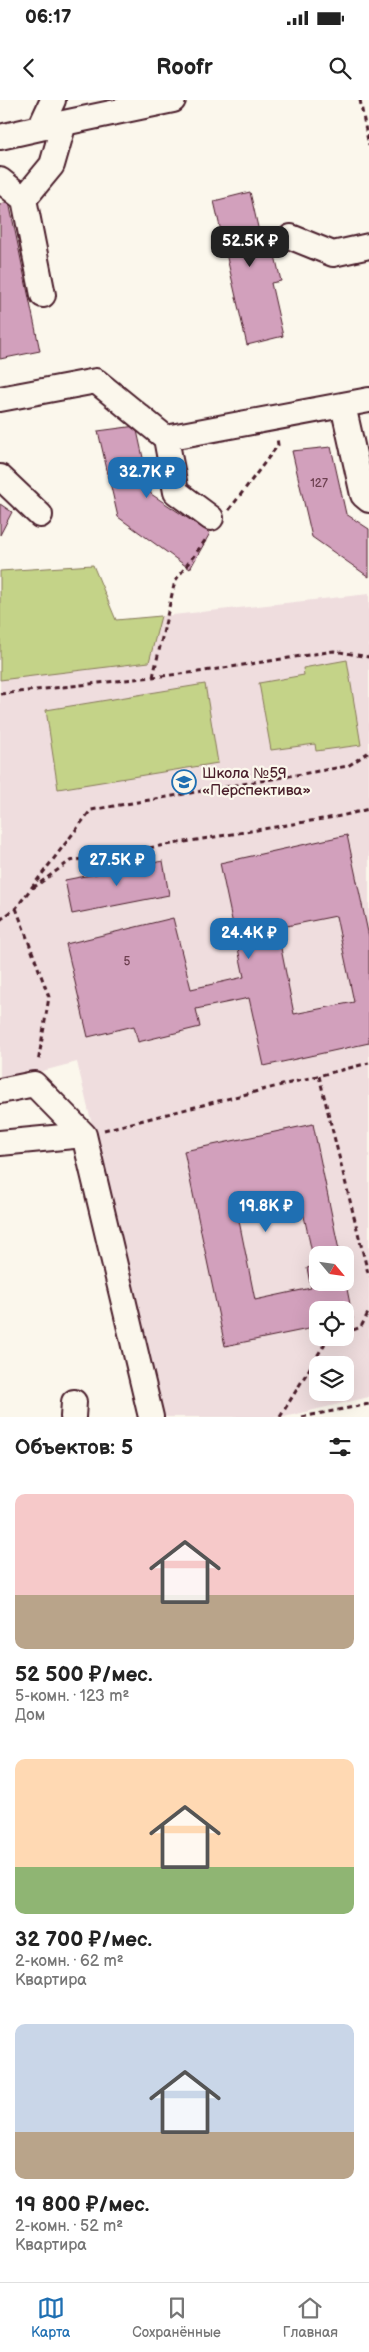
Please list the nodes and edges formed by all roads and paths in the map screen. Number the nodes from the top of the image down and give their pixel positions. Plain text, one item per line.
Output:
1 (53, 100) edge
2 (173, 100) edge
3 (360, 100) edge
4 (64, 123) junction
5 (40, 128) junction
6 (0, 137) edge
7 (369, 146) edge
8 (0, 180) edge
9 (24, 199) junction
10 (291, 237) dead end
11 (369, 246) edge
12 (43, 295) dead end
13 (0, 399) edge
14 (369, 400) edge
15 (343, 405) junction
16 (166, 438) junction
17 (0, 476) edge
18 (369, 500) edge
19 (40, 515) dead end
20 (211, 518) dead end
21 (166, 616) dead end
22 (369, 657) edge
23 (153, 677) junction
24 (0, 694) edge
25 (369, 752) edge
26 (369, 809) edge
27 (30, 890) junction
28 (16, 908) junction
29 (0, 920) edge
30 (369, 1063) edge
31 (319, 1076) junction
32 (34, 1084) junction
33 (0, 1091) edge
34 (84, 1135) junction
35 (0, 1143) edge
36 (369, 1277) edge
37 (369, 1311) edge
38 (354, 1330) edge
39 (323, 1346) edge
40 (369, 1404) edge
41 (151, 1417) edge
42 (280, 1417) edge
43 (302, 1417) edge

1 - 5 lane
2 - 4 lane
3 - 7 path
4 - 5 lane
4 - 9 lane
5 - 6 lane
8 - 9 lane
9 - 12 lane
10 - 11 lane
13 - 16 lane
14 - 15 lane
15 - 16 lane
15 - 18 lane
16 - 20 lane
17 - 19 lane
21 - 23 path
22 - 23 path
23 - 24 path
25 - 27 path
26 - 27 path
27 - 28 path
28 - 29 path
28 - 32 path
30 - 31 path
31 - 34 path
31 - 36 path
32 - 33 lane
32 - 34 lane
34 - 35 lane
34 - 41 lane
37 - 38 path
39 - 42 path
40 - 43 path

